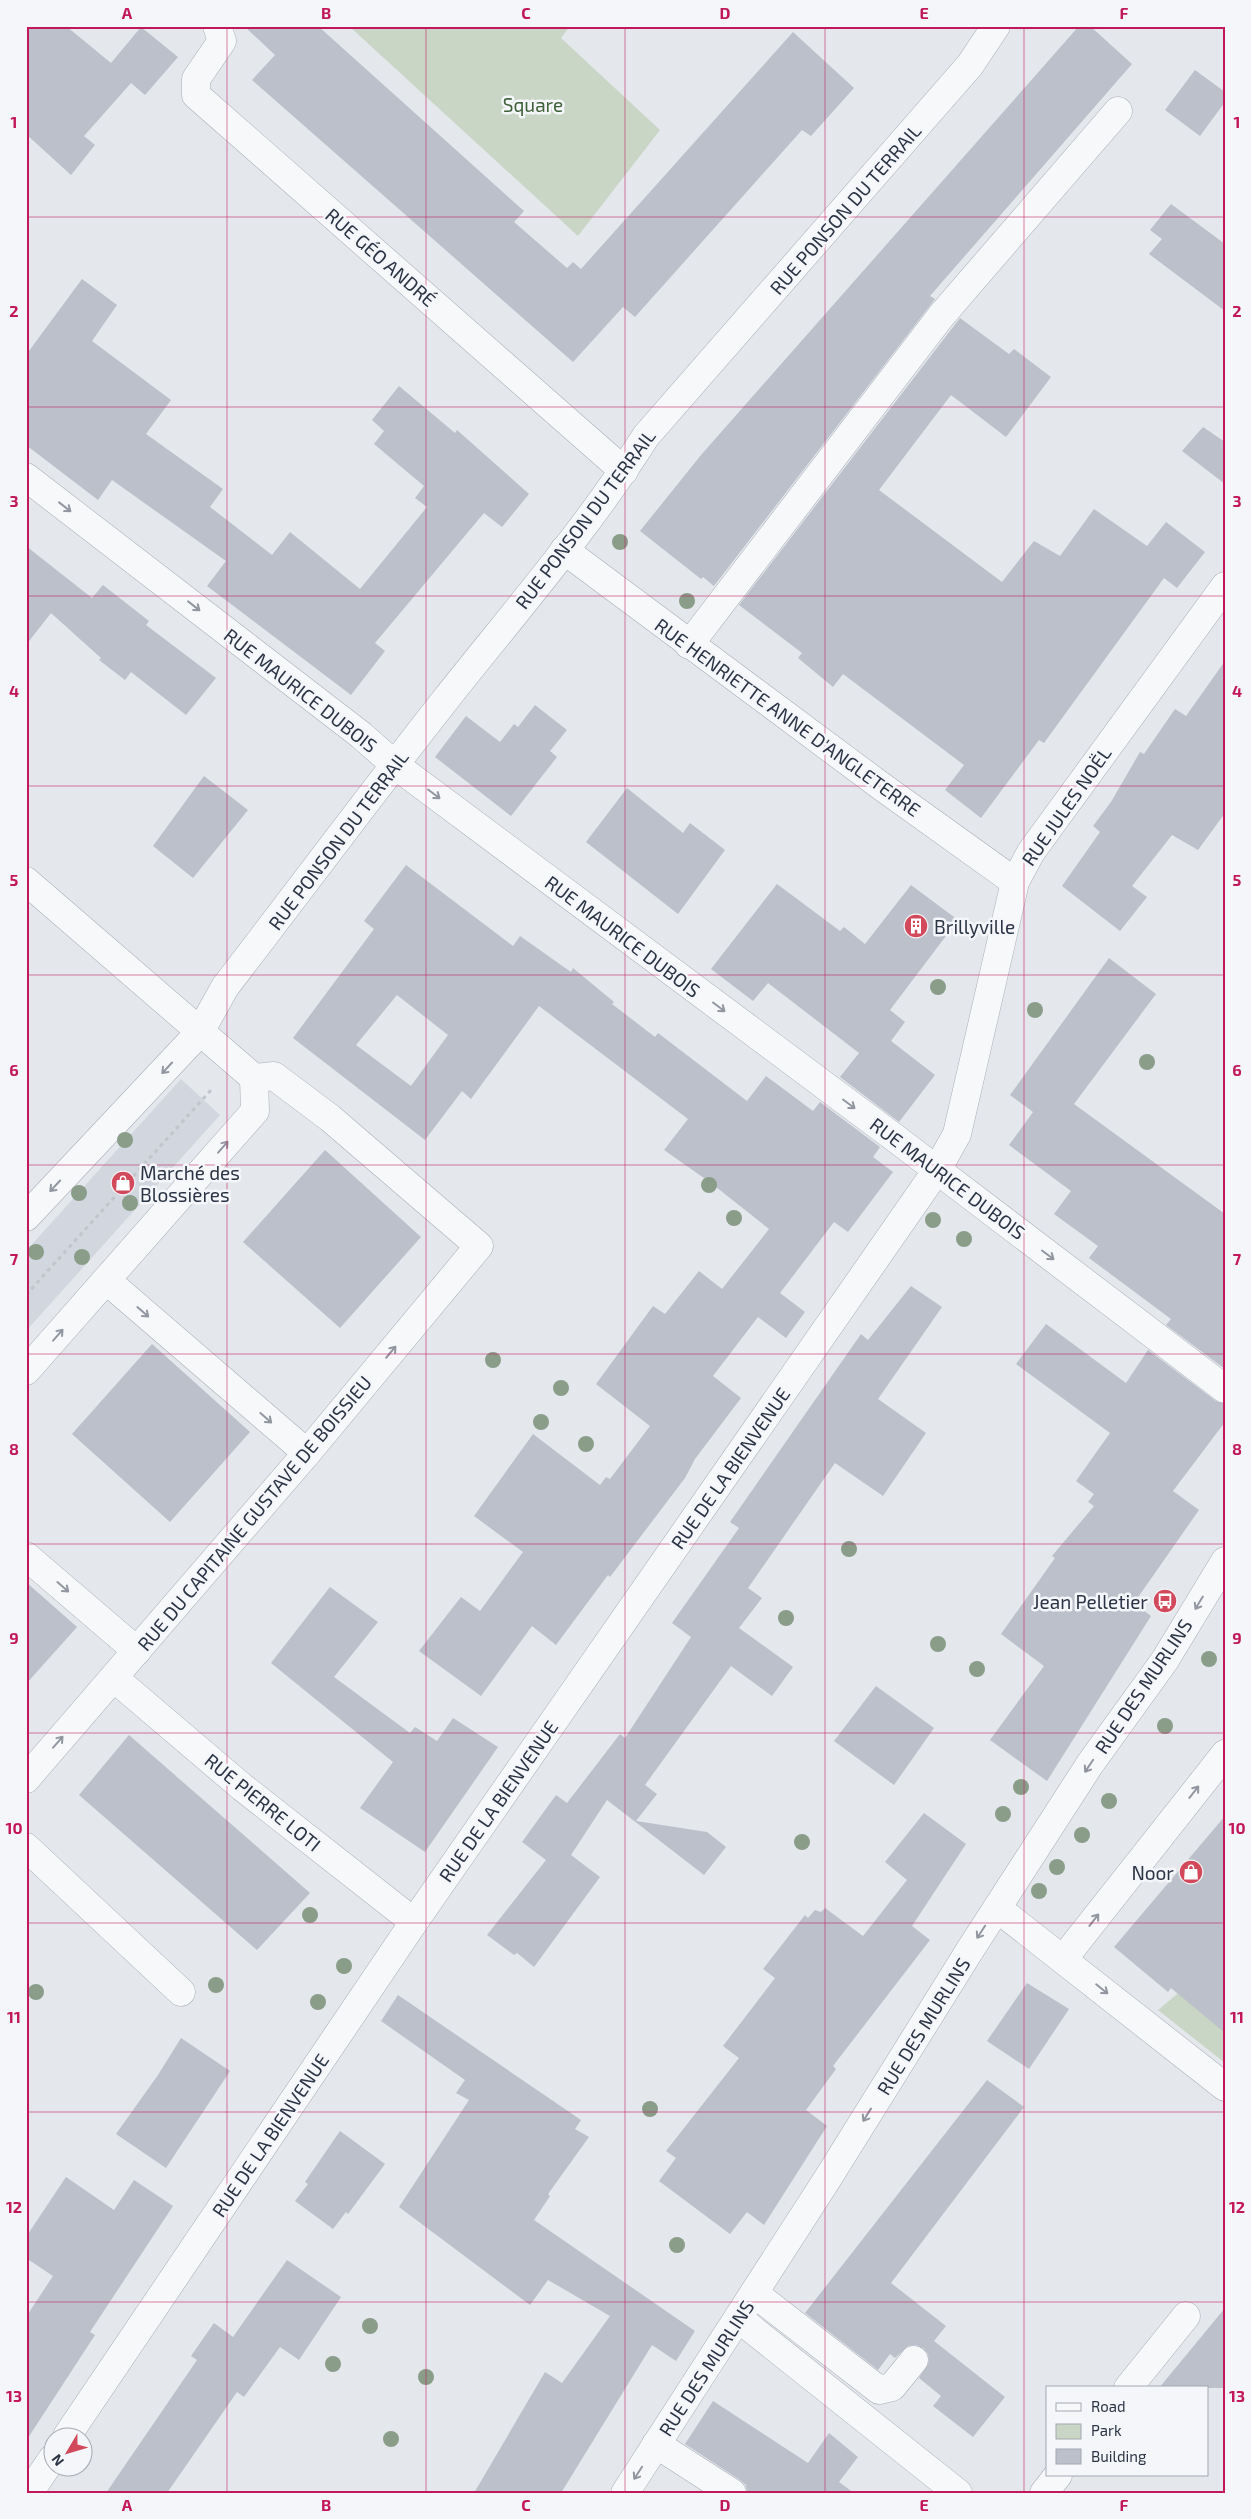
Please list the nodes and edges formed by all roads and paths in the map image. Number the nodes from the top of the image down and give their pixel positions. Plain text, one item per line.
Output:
1 (217, 26) edge
2 (996, 26) edge
3 (1118, 112) dead end
4 (624, 471) junction
5 (26, 477) edge
6 (564, 550) junction
7 (1225, 586) edge
8 (689, 645) junction
9 (395, 765) junction
10 (26, 881) edge
11 (1015, 882) junction
12 (200, 1032) junction
13 (245, 1071) junction
14 (937, 1170) junction
15 (26, 1217) edge
16 (106, 1280) junction
17 (26, 1295) edge
18 (26, 1372) edge
19 (1225, 1389) edge
20 (307, 1453) junction
21 (26, 1556) edge
22 (1225, 1561) edge
23 (137, 1651) junction
24 (114, 1678) junction
25 (1225, 1754) edge
26 (26, 1779) edge
27 (26, 1847) edge
28 (998, 1908) junction
29 (414, 1922) junction
30 (1064, 1958) junction
31 (181, 1992) dead end
32 (1225, 2087) edge
33 (754, 2292) junction
34 (1186, 2316) dead end
35 (738, 2318) junction
36 (914, 2360) dead end
37 (1130, 2386) edge
38 (74, 2426) edge
39 (656, 2444) junction
40 (42, 2474) edge
41 (1057, 2476) edge
42 (29, 2493) edge
43 (625, 2493) edge
44 (732, 2493) edge
45 (958, 2493) edge
46 (1044, 2493) edge

1 - 4 street, RUE GÉO ANDRÉ
2 - 4 street, RUE PONSON DU TERRAIL
3 - 8 street
4 - 6 street, RUE PONSON DU TERRAIL
5 -> 9 street, RUE MAURICE DUBOIS
6 - 8 street, RUE HENRIETTE ANNE D'ANGLETERRE
6 - 9 street, RUE PONSON DU TERRAIL
7 - 11 street, RUE JULES NOËL
8 - 11 street, RUE HENRIETTE ANNE D'ANGLETERRE
9 - 12 street, RUE PONSON DU TERRAIL
9 -> 14 street, RUE MAURICE DUBOIS
10 - 12 street
11 - 14 street, RUE JULES NOËL
12 - 13 street
12 -> 15 street, RUE PONSON DU TERRAIL
16 -> 13 street
13 - 17 path
20 -> 13 street, RUE DU CAPITAINE GUSTAVE DE BOISSIEU
14 -> 19 street, RUE MAURICE DUBOIS
14 - 29 street, RUE DE LA BIENVENUE
18 -> 16 street
16 -> 20 street
20 - 23 street, RUE DU CAPITAINE GUSTAVE DE BOISSIEU
21 -> 23 street
22 -> 28 street, RUE DES MURLINS
23 - 24 street, RUE DU CAPITAINE GUSTAVE DE BOISSIEU
26 -> 24 street, RUE DU CAPITAINE GUSTAVE DE BOISSIEU
24 - 29 street, RUE PIERRE LOTI
30 -> 25 street
27 - 31 street
28 - 30 street
28 -> 33 street, RUE DES MURLINS
29 - 38 street, RUE DE LA BIENVENUE
30 -> 32 street
33 - 35 street, RUE DES MURLINS
33 - 36 street
34 - 37 street
35 - 39 street, RUE DES MURLINS
35 - 45 street
39 -> 43 street, RUE DES MURLINS
39 - 44 street
40 - 42 street
41 - 46 street

